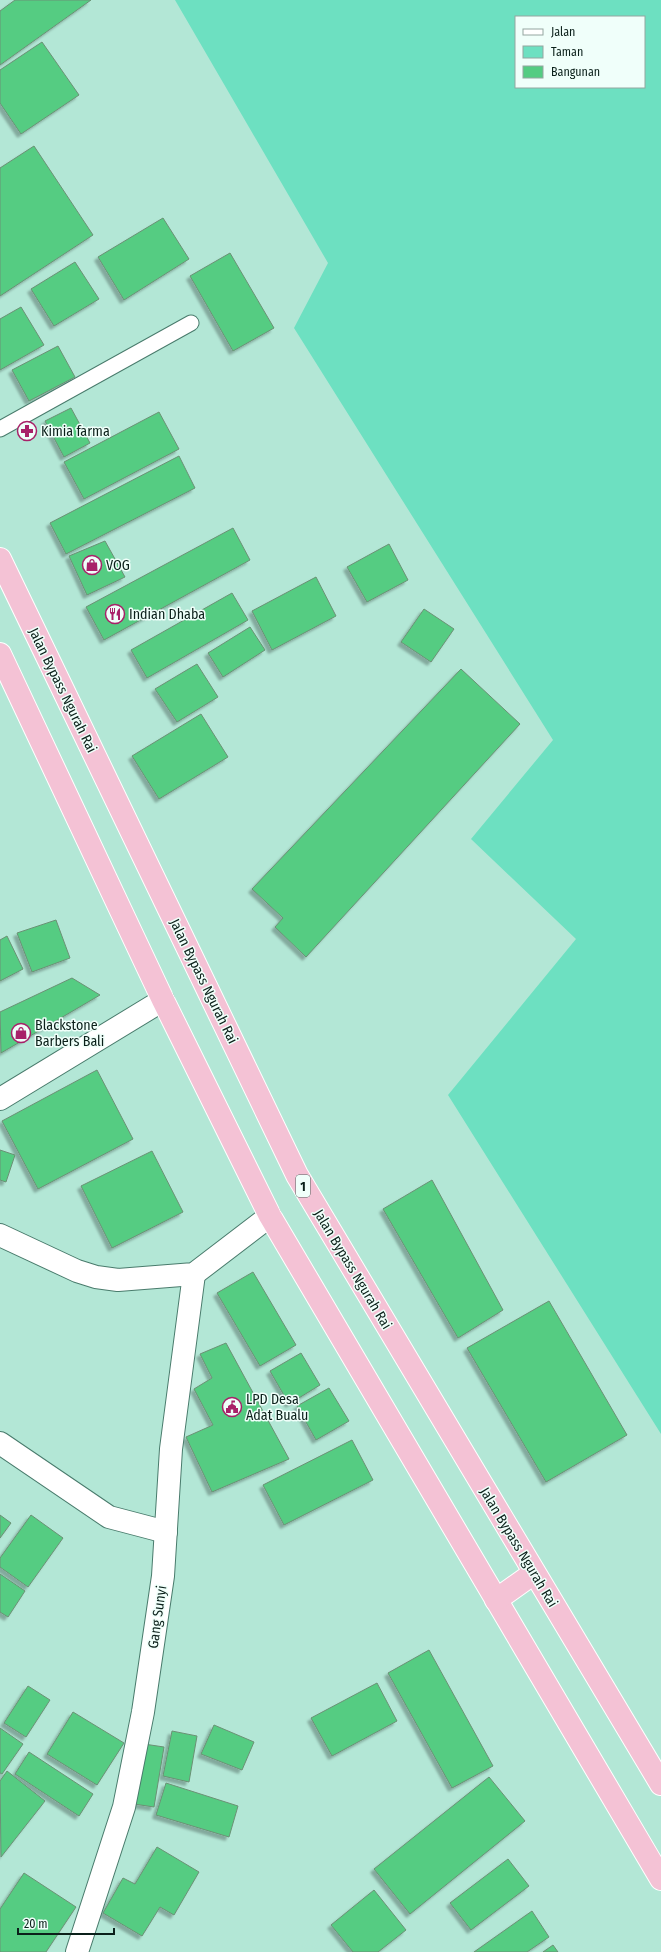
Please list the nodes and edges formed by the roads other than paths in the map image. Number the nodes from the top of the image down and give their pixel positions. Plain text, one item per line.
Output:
1 (191, 323) dead end
2 (0, 429) edge
3 (0, 559) edge
4 (0, 654) edge
5 (163, 1000) junction
6 (0, 1099) edge
7 (270, 1216) junction
8 (0, 1235) edge
9 (194, 1274) junction
10 (0, 1443) edge
11 (166, 1532) junction
12 (534, 1573) junction
13 (496, 1600) junction
14 (661, 1784) edge
15 (661, 1879) edge
16 (77, 1952) edge

1 - 2 lane
3 - 12 highway, Jalan Bypass Ngurah Rai / 1
4 - 5 highway
5 - 6 street
5 - 7 highway
7 - 9 street
7 - 13 highway
8 - 9 street
9 - 11 street, Gang Sunyi
10 - 11 street
11 - 16 street, Gang Sunyi
12 - 13 highway
12 - 14 highway, Jalan Bypass Ngurah Rai / 1
13 - 15 highway

